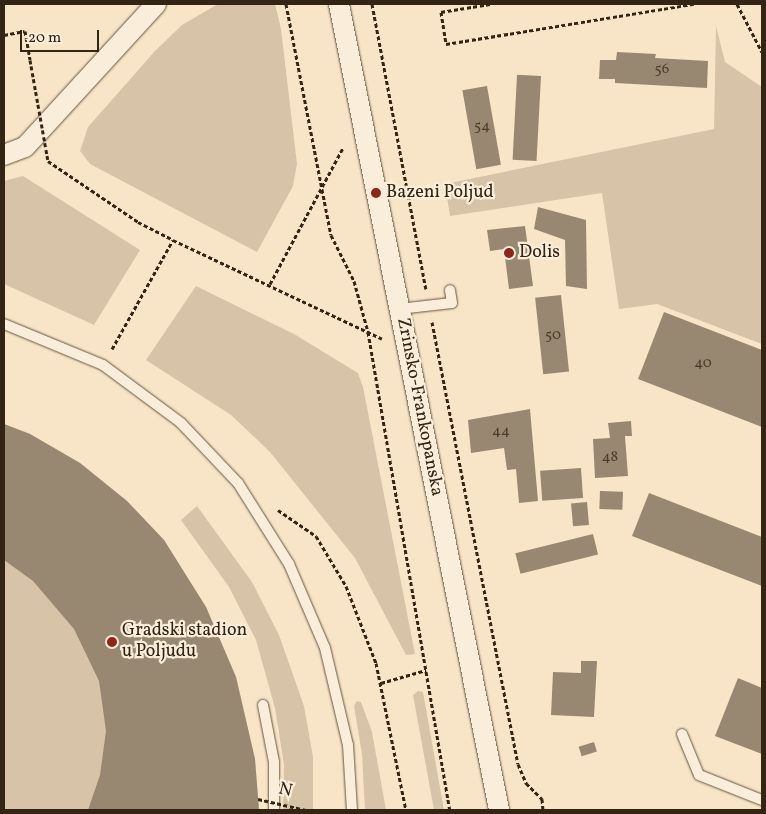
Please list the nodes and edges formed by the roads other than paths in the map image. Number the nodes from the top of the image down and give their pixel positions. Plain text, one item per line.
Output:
1 (156, 4) edge
2 (339, 4) edge
3 (4, 155) edge
4 (450, 290) dead end
5 (399, 308) junction
6 (4, 324) edge
7 (263, 705) dead end
8 (682, 734) dead end
9 (762, 800) edge
10 (274, 810) edge
11 (352, 810) edge
12 (499, 810) edge

1 - 3 street
2 - 5 street, Zrinsko-Frankopanska
4 - 5 lane
5 - 12 street, Zrinsko-Frankopanska
6 - 11 lane
7 - 10 lane
8 - 9 lane

